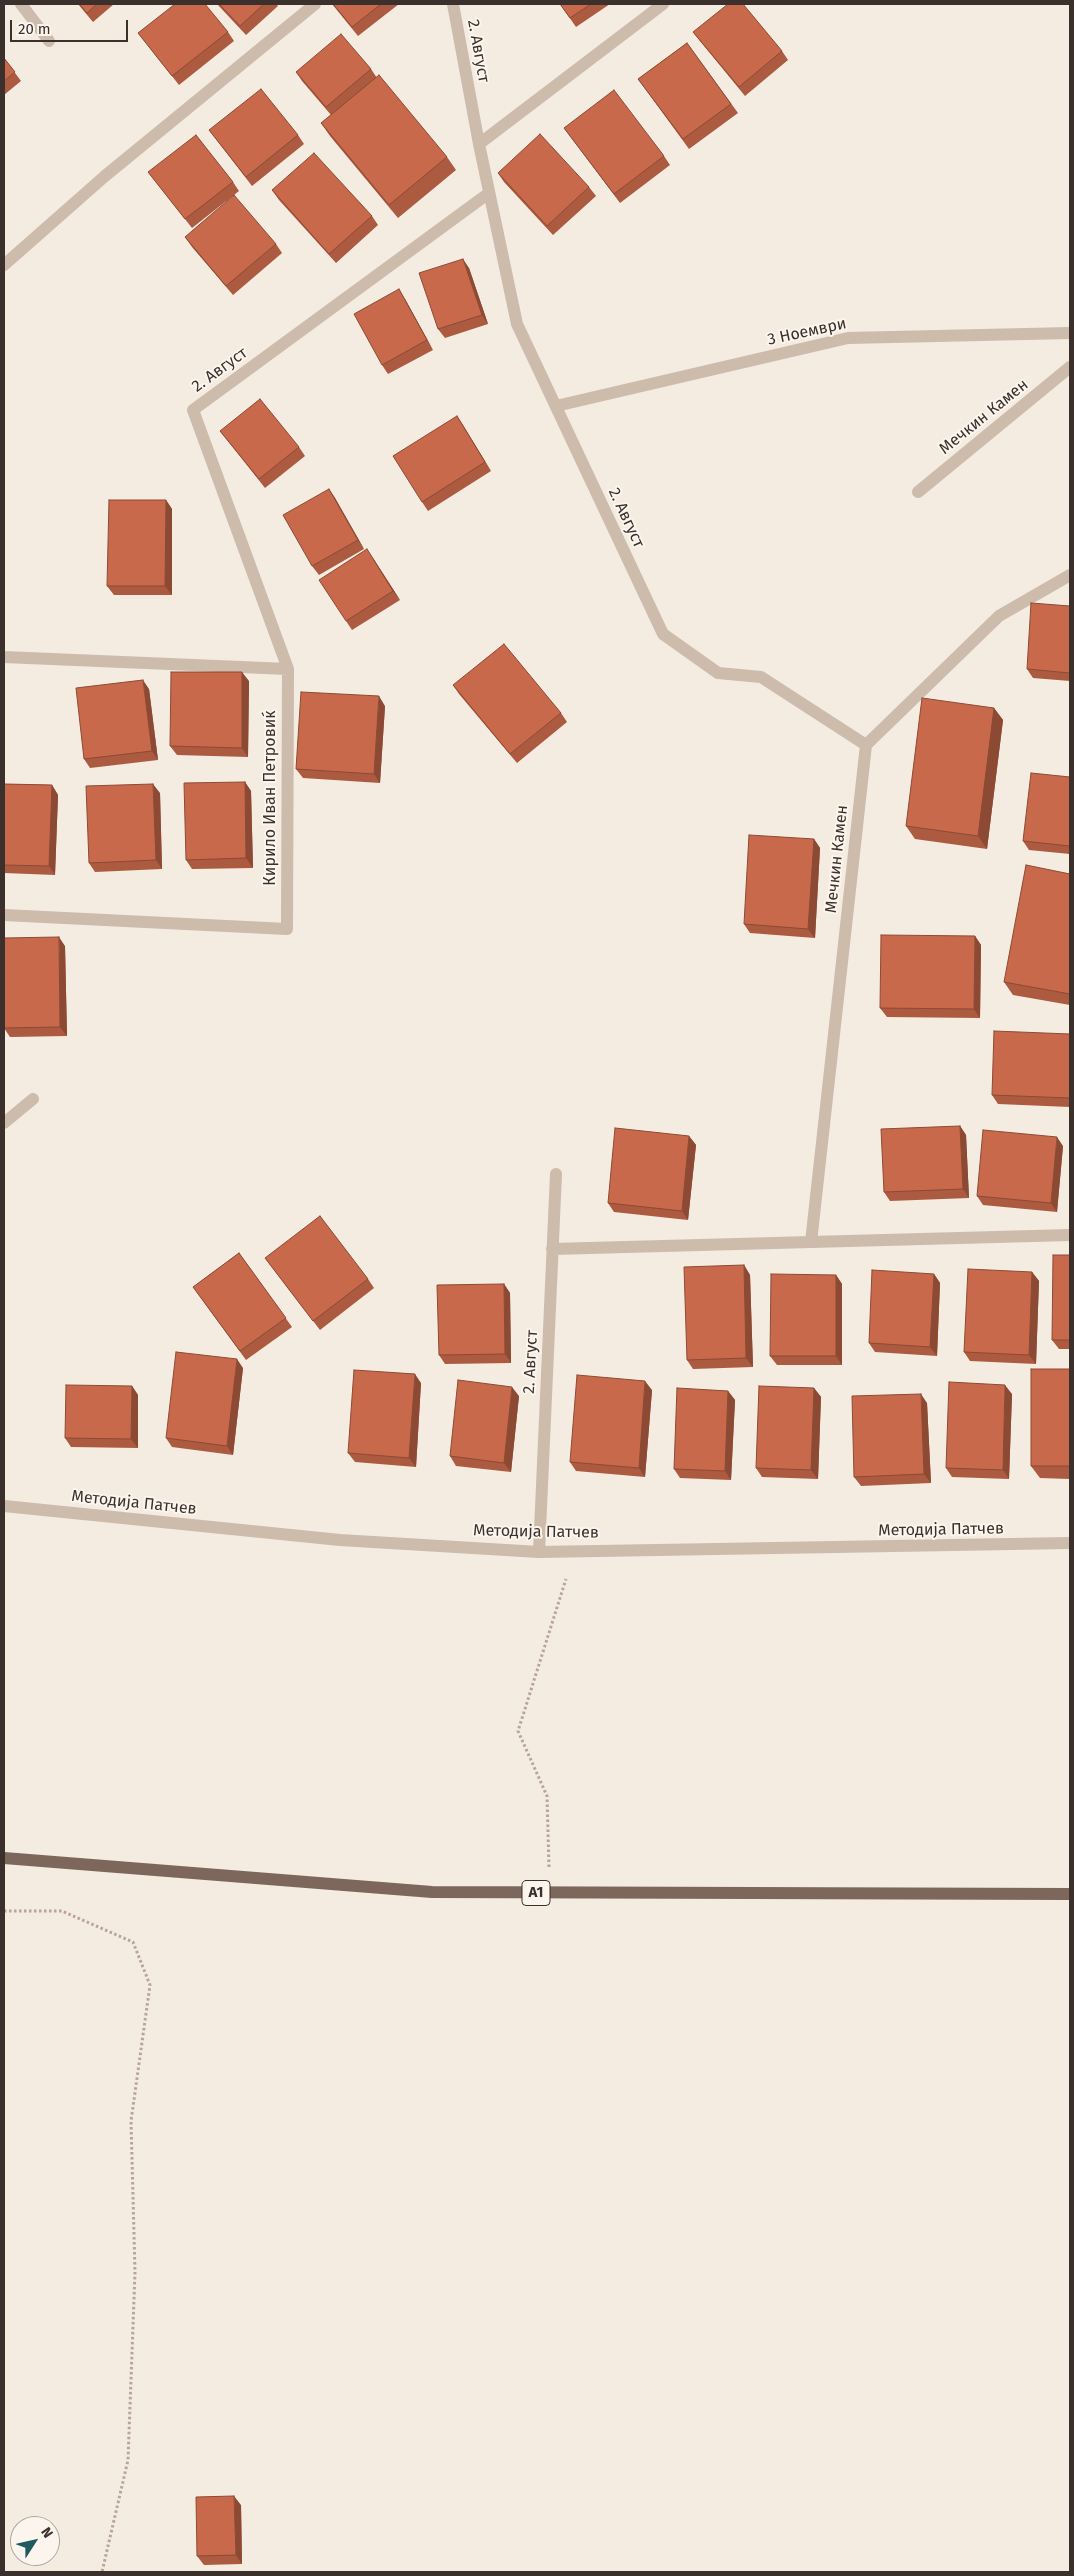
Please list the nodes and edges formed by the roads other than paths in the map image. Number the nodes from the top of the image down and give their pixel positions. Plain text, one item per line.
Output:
1 (21, 4) edge
2 (315, 4) edge
3 (453, 4) edge
4 (663, 4) edge
5 (49, 41) dead end
6 (479, 144) junction
7 (489, 193) junction
8 (4, 265) edge
9 (1070, 333) edge
10 (1070, 367) edge
11 (556, 406) junction
12 (918, 492) dead end
13 (1070, 575) edge
14 (4, 657) edge
15 (288, 669) junction
16 (866, 745) junction
17 (4, 915) edge
18 (33, 1098) dead end
19 (4, 1123) edge
20 (556, 1174) dead end
21 (1070, 1235) edge
22 (811, 1242) junction
23 (552, 1249) junction
24 (4, 1506) edge
25 (1070, 1543) edge
26 (538, 1552) junction
27 (4, 1858) edge
28 (1070, 1894) edge

1 - 5 street
2 - 8 street
3 - 6 street, 2. Август
4 - 6 street
6 - 7 street, 2. Август
7 - 11 street, 2. Август
7 - 15 street, 2. Август
9 - 11 street, 3 Ноември
10 - 12 street, Мечкин Камен
11 - 16 street, 2. Август
13 - 16 street
14 - 15 street
15 - 17 street, Кирило Иван Петровиќ
16 - 22 street, Мечкин Камен
18 - 19 street
20 - 23 street, 2. Август
21 - 22 street
22 - 23 street
23 - 26 street, 2. Август
24 - 26 street, Методиjа Патчев
25 - 26 street, Методиjа Патчев
27 - 28 main road, A1

